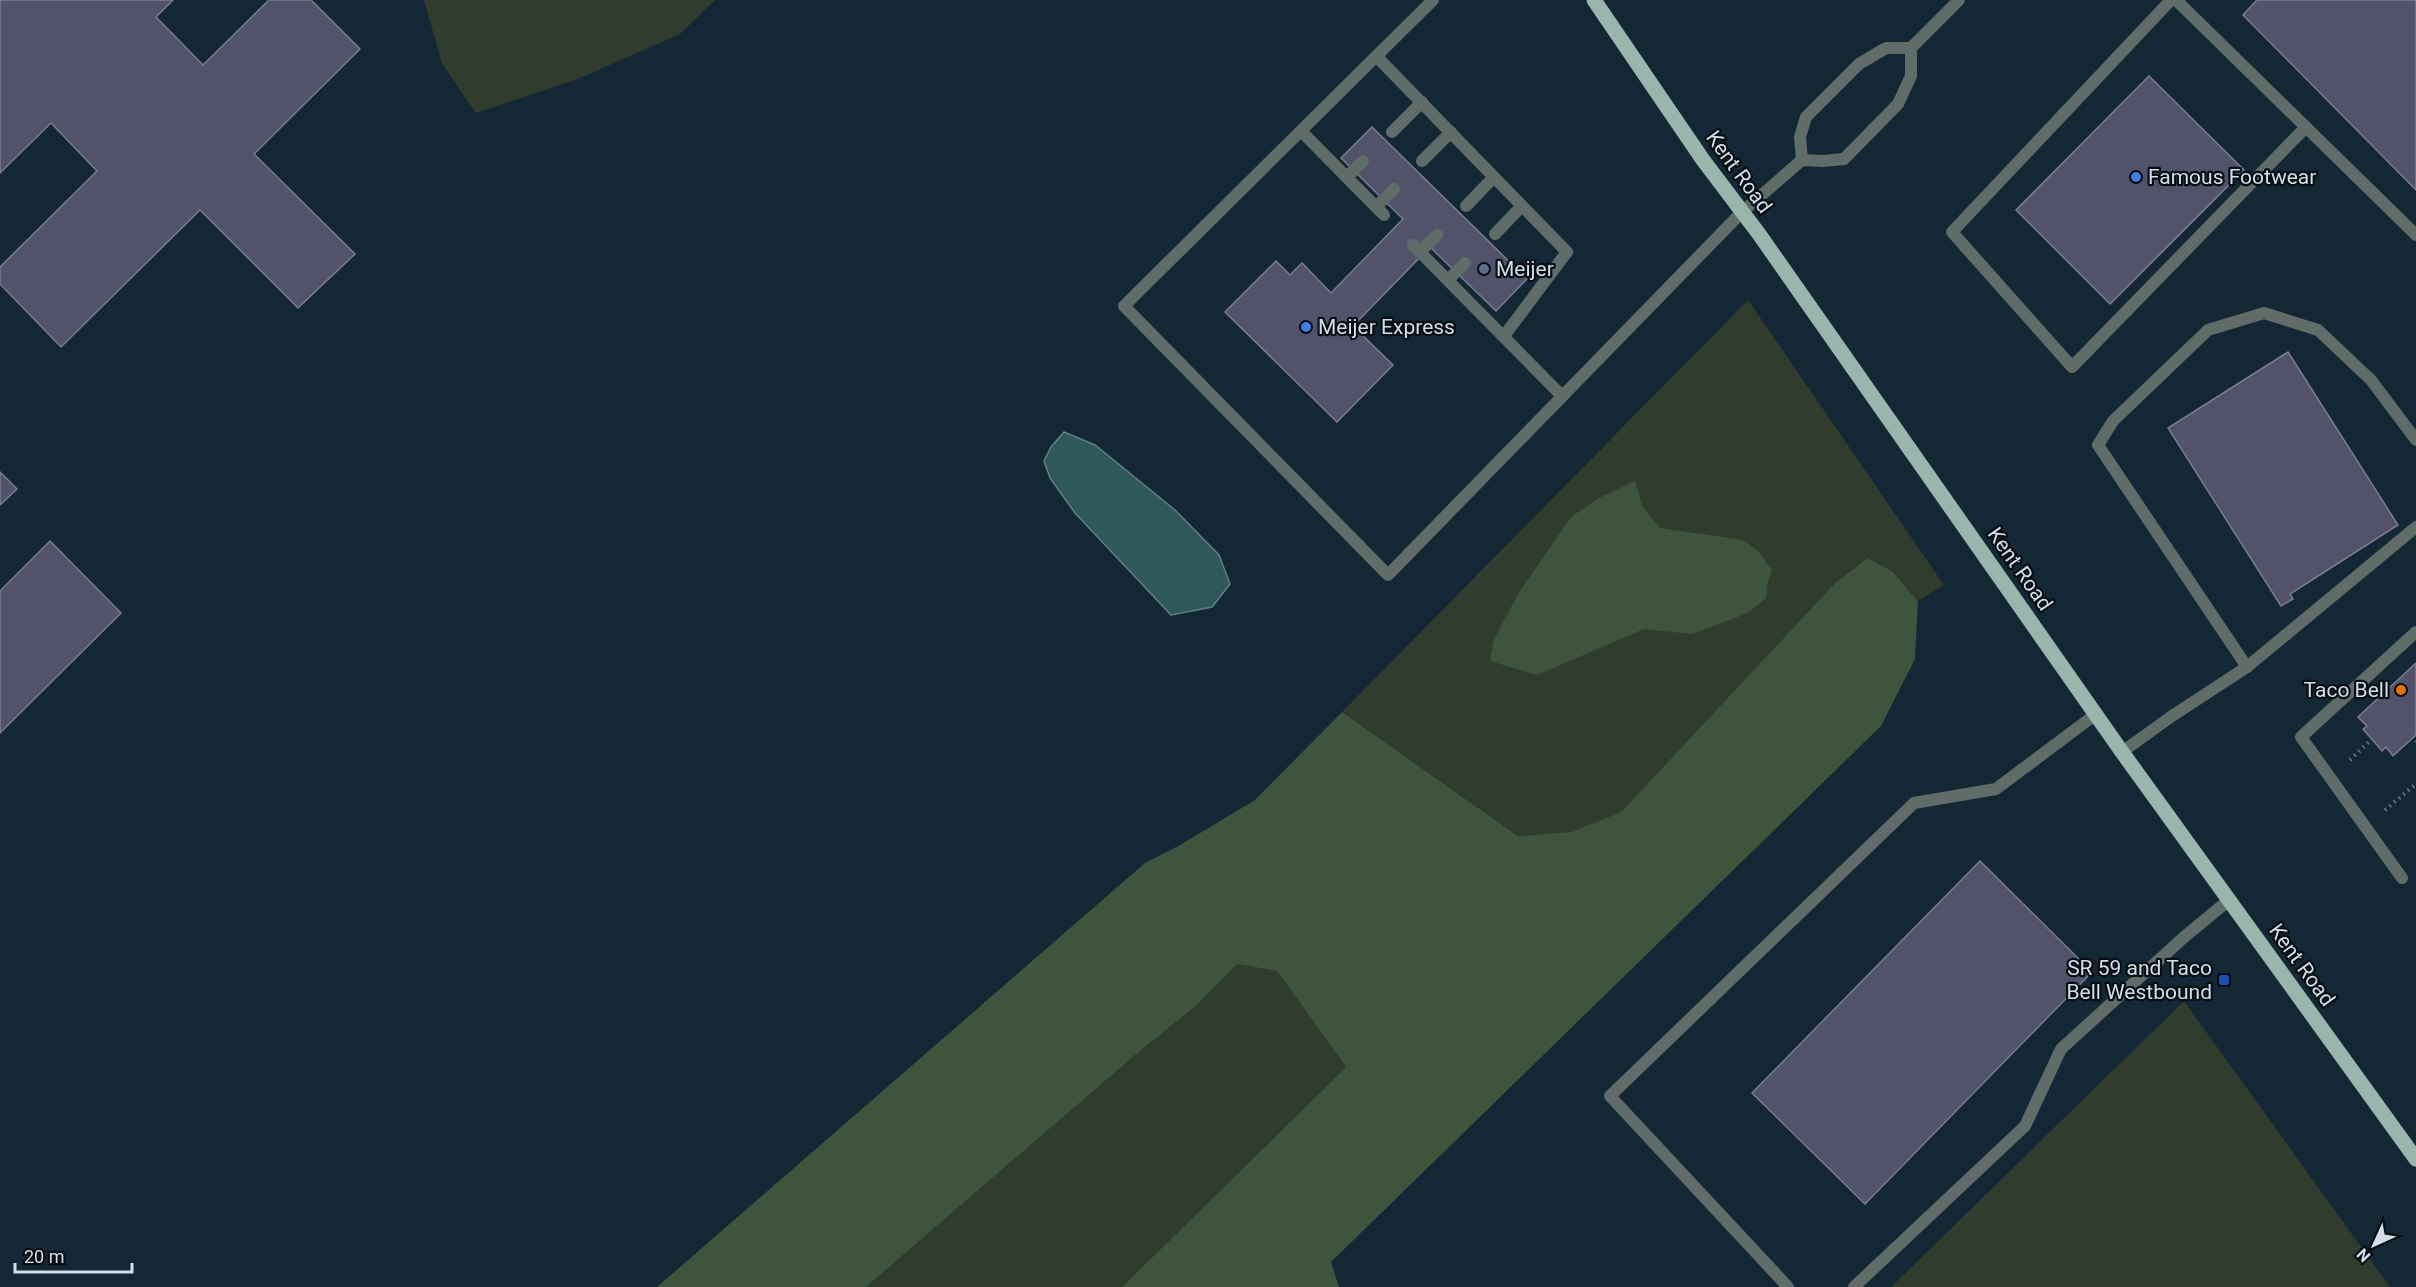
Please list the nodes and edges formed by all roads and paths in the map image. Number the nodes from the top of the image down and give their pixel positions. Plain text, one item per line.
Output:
1 (1434, 0) edge
2 (1594, 0) edge
3 (1959, 0) edge
4 (2171, 0) edge
5 (2176, 0) edge
6 (1911, 48) junction
7 (1377, 57) junction
8 (1422, 102) junction
9 (2306, 128) junction
10 (1301, 131) junction
11 (1392, 132) dead end
12 (1451, 132) junction
13 (1802, 160) junction
14 (1363, 161) dead end
15 (1422, 161) dead end
16 (1347, 177) junction
17 (1494, 177) junction
18 (1394, 189) dead end
19 (1466, 206) dead end
20 (1522, 206) junction
21 (1742, 212) junction
22 (1495, 234) dead end
23 (1437, 235) dead end
24 (2416, 235) edge
25 (1465, 263) dead end
26 (1448, 280) junction
27 (1504, 336) junction
28 (1563, 396) junction
29 (2416, 440) edge
30 (2416, 527) edge
31 (2416, 632) edge
32 (2247, 667) junction
33 (2096, 714) junction
34 (2320, 720) junction
35 (2372, 739) dead end
36 (2122, 752) junction
37 (2349, 761) junction
38 (2355, 769) dead end
39 (2416, 784) edge
40 (2379, 802) dead end
41 (2402, 878) dead end
42 (2229, 900) junction
43 (2415, 1156) edge
44 (1788, 1287) edge
45 (1854, 1287) edge

1 - 7 lane
2 - 21 main road, Kent Road
3 - 6 lane
4 - 9 lane
5 - 9 lane
6 - 13 lane
6 - 13 lane
7 - 8 lane
7 - 10 lane
8 - 11 lane
8 - 12 lane
9 - 24 lane
10 - 16 lane
10 - 28 lane
12 - 15 lane
12 - 17 lane
13 - 21 lane
14 - 16 lane
16 - 18 lane
17 - 19 lane
17 - 20 lane
20 - 22 lane
20 - 27 lane
21 - 28 lane
21 - 33 main road, Kent Road
23 - 26 lane
25 - 26 lane
26 - 27 lane
27 - 28 lane
29 - 32 lane
30 - 32 lane
31 - 34 lane
32 - 36 lane
33 - 36 main road, Kent Road
33 - 44 lane
34 - 37 path
34 - 41 lane
35 - 37 path
36 - 42 main road, Kent Road
37 - 38 path
39 - 40 path
42 - 43 main road, Kent Road
42 - 45 lane

